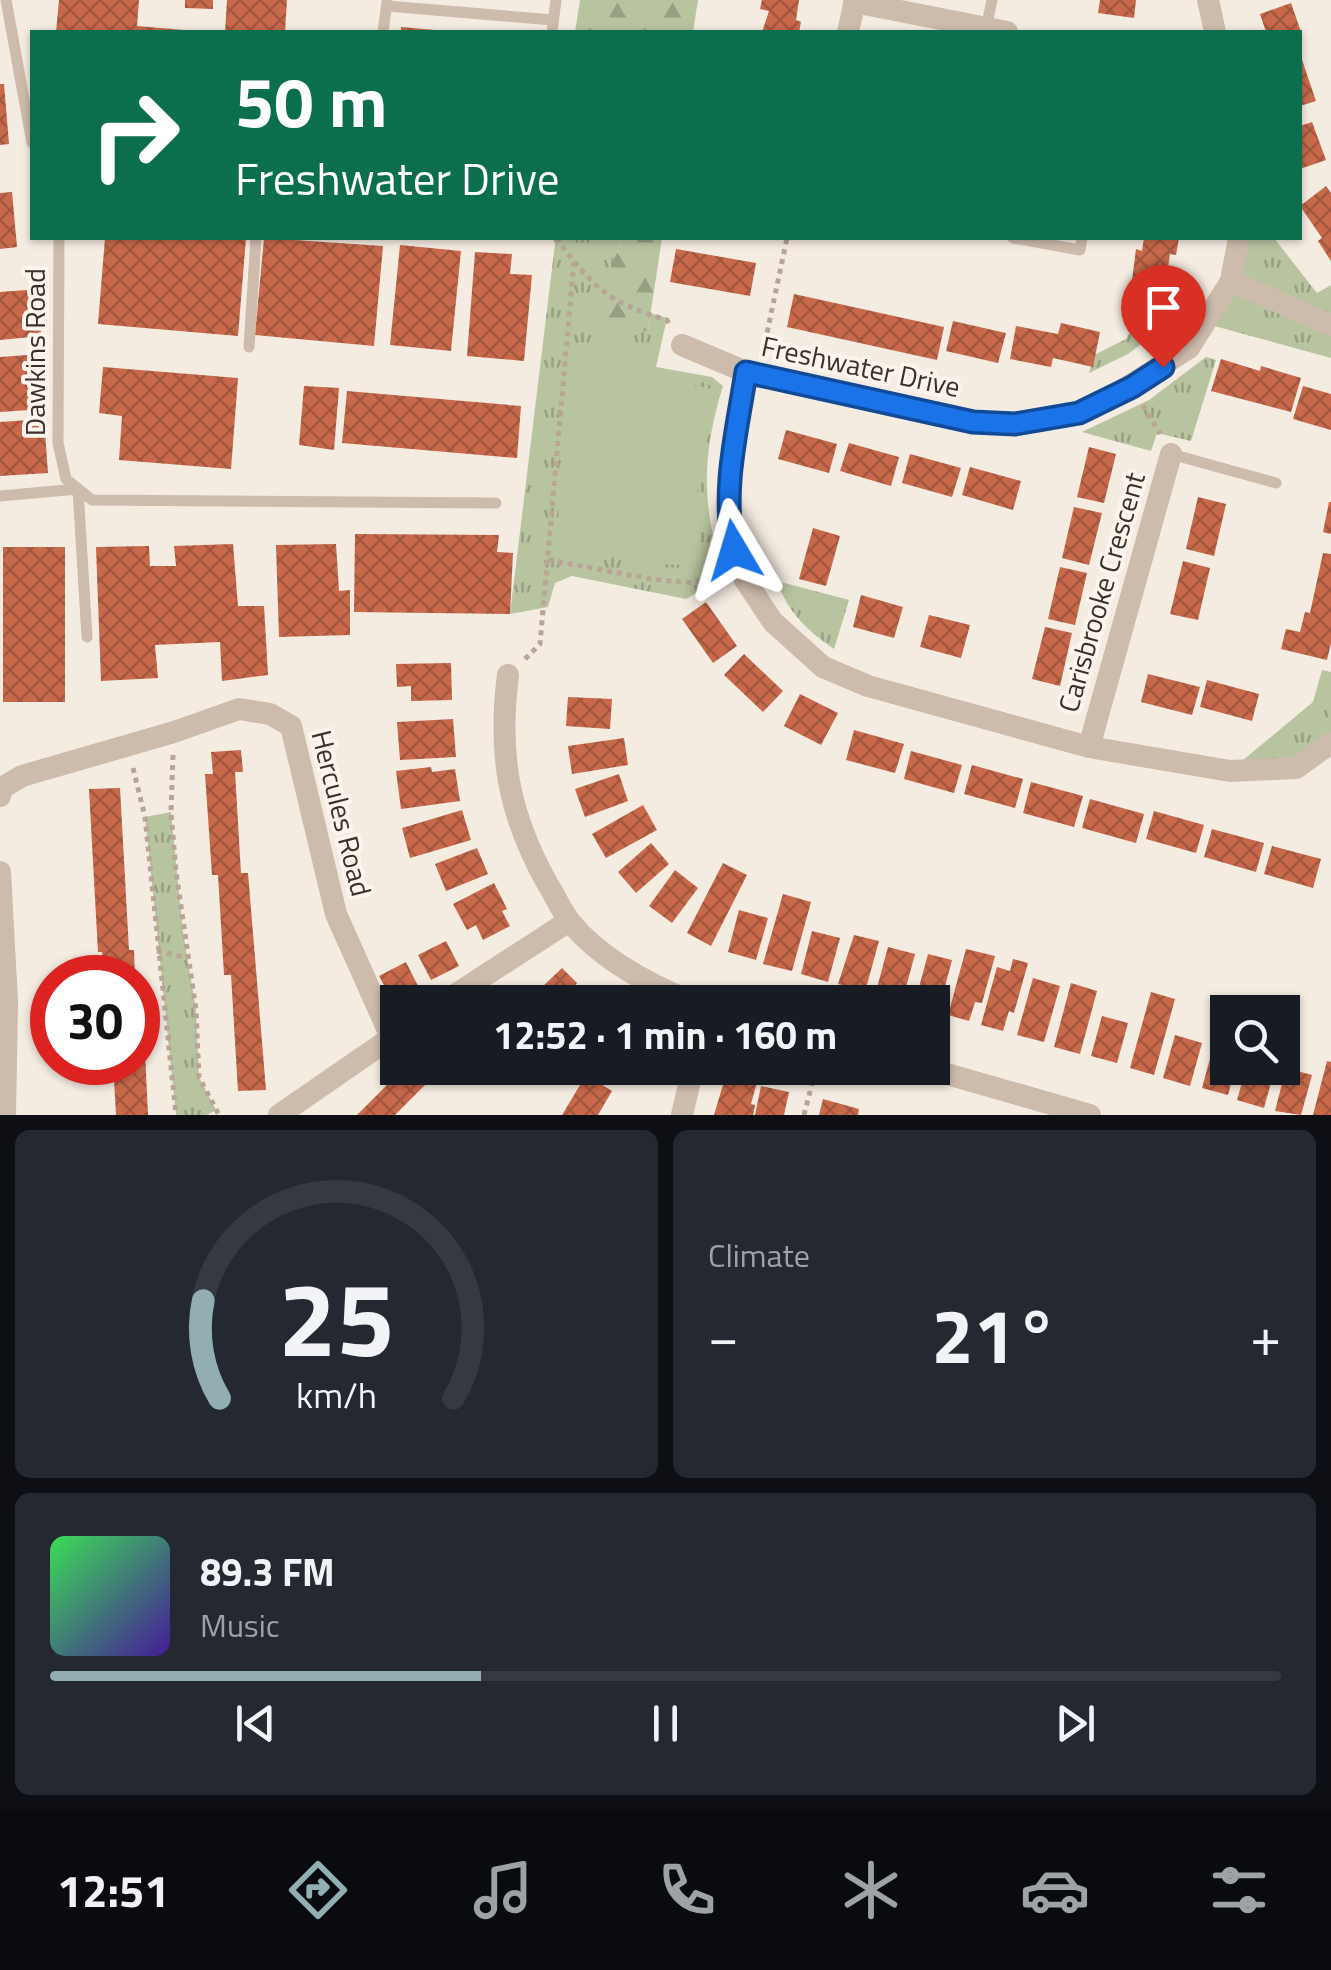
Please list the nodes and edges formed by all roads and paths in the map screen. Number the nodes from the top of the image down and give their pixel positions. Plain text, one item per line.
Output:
1 (6, 0) edge
2 (556, 0) edge
3 (992, 0) edge
4 (1208, 0) edge
5 (854, 1) edge
6 (387, 3) edge
7 (552, 26) edge
8 (383, 30) edge
9 (848, 30) edge
10 (991, 30) edge
11 (996, 30) edge
12 (1215, 30) edge
13 (30, 132) edge
14 (59, 240) edge
15 (256, 240) edge
16 (558, 240) edge
17 (786, 240) edge
18 (1025, 240) edge
19 (1082, 240) edge
20 (1239, 240) edge
21 (574, 261) junction
22 (1232, 281) junction
23 (1331, 325) edge
24 (682, 346) joint
25 (249, 347) dead end
26 (752, 373) junction
27 (1132, 387) junction
28 (1171, 454) junction
29 (1276, 483) dead end
30 (78, 490) junction
31 (0, 496) edge
32 (496, 502) dead end
33 (548, 560) junction
34 (739, 563) junction
35 (87, 637) dead end
36 (508, 675) joint
37 (174, 732) junction
38 (1331, 742) edge
39 (127, 746) junction
40 (1089, 747) junction
41 (0, 796) edge
42 (0, 872) edge
43 (569, 922) junction
44 (158, 951) junction
45 (188, 958) junction
46 (471, 985) edge
47 (650, 985) edge
48 (380, 1006) edge
49 (380, 1045) edge
50 (950, 1075) edge
51 (689, 1085) edge
52 (812, 1085) edge
53 (5, 1115) edge
54 (176, 1115) edge
55 (219, 1115) edge
56 (279, 1115) edge
57 (682, 1115) edge
58 (804, 1115) edge
59 (1090, 1115) edge

1 - 13 lane
2 - 7 lane
3 - 11 lane
4 - 12 street
5 - 9 street
5 - 10 street
6 - 7 lane
6 - 8 lane
14 - 30 lane, Dawkins Road
15 - 25 lane
16 - 21 path
17 - 26 path
18 - 19 lane
20 - 22 street, Freshwater Drive
21 - 24 path
21 - 33 path
22 - 23 street
22 - 27 street, Freshwater Drive
24 - 26 street, Freshwater Drive
26 - 27 street, Freshwater Drive
26 - 34 street, Carisbrooke Crescent
27 - 28 path
28 - 29 lane
28 - 40 street, Carisbrooke Crescent
30 - 31 lane
30 - 32 lane
30 - 35 lane
33 - 34 path
33 - 36 path
34 - 40 street, Carisbrooke Crescent
36 - 43 street
37 - 39 street, Hercules Road
37 - 45 path
37 - 48 street, Hercules Road
38 - 40 street, Carisbrooke Crescent
39 - 41 street, Hercules Road
39 - 44 path
42 - 53 street
43 - 46 street
43 - 47 street
44 - 45 path
44 - 54 path
45 - 55 path
49 - 56 street, Hercules Road
50 - 59 street
51 - 57 street
52 - 58 path

